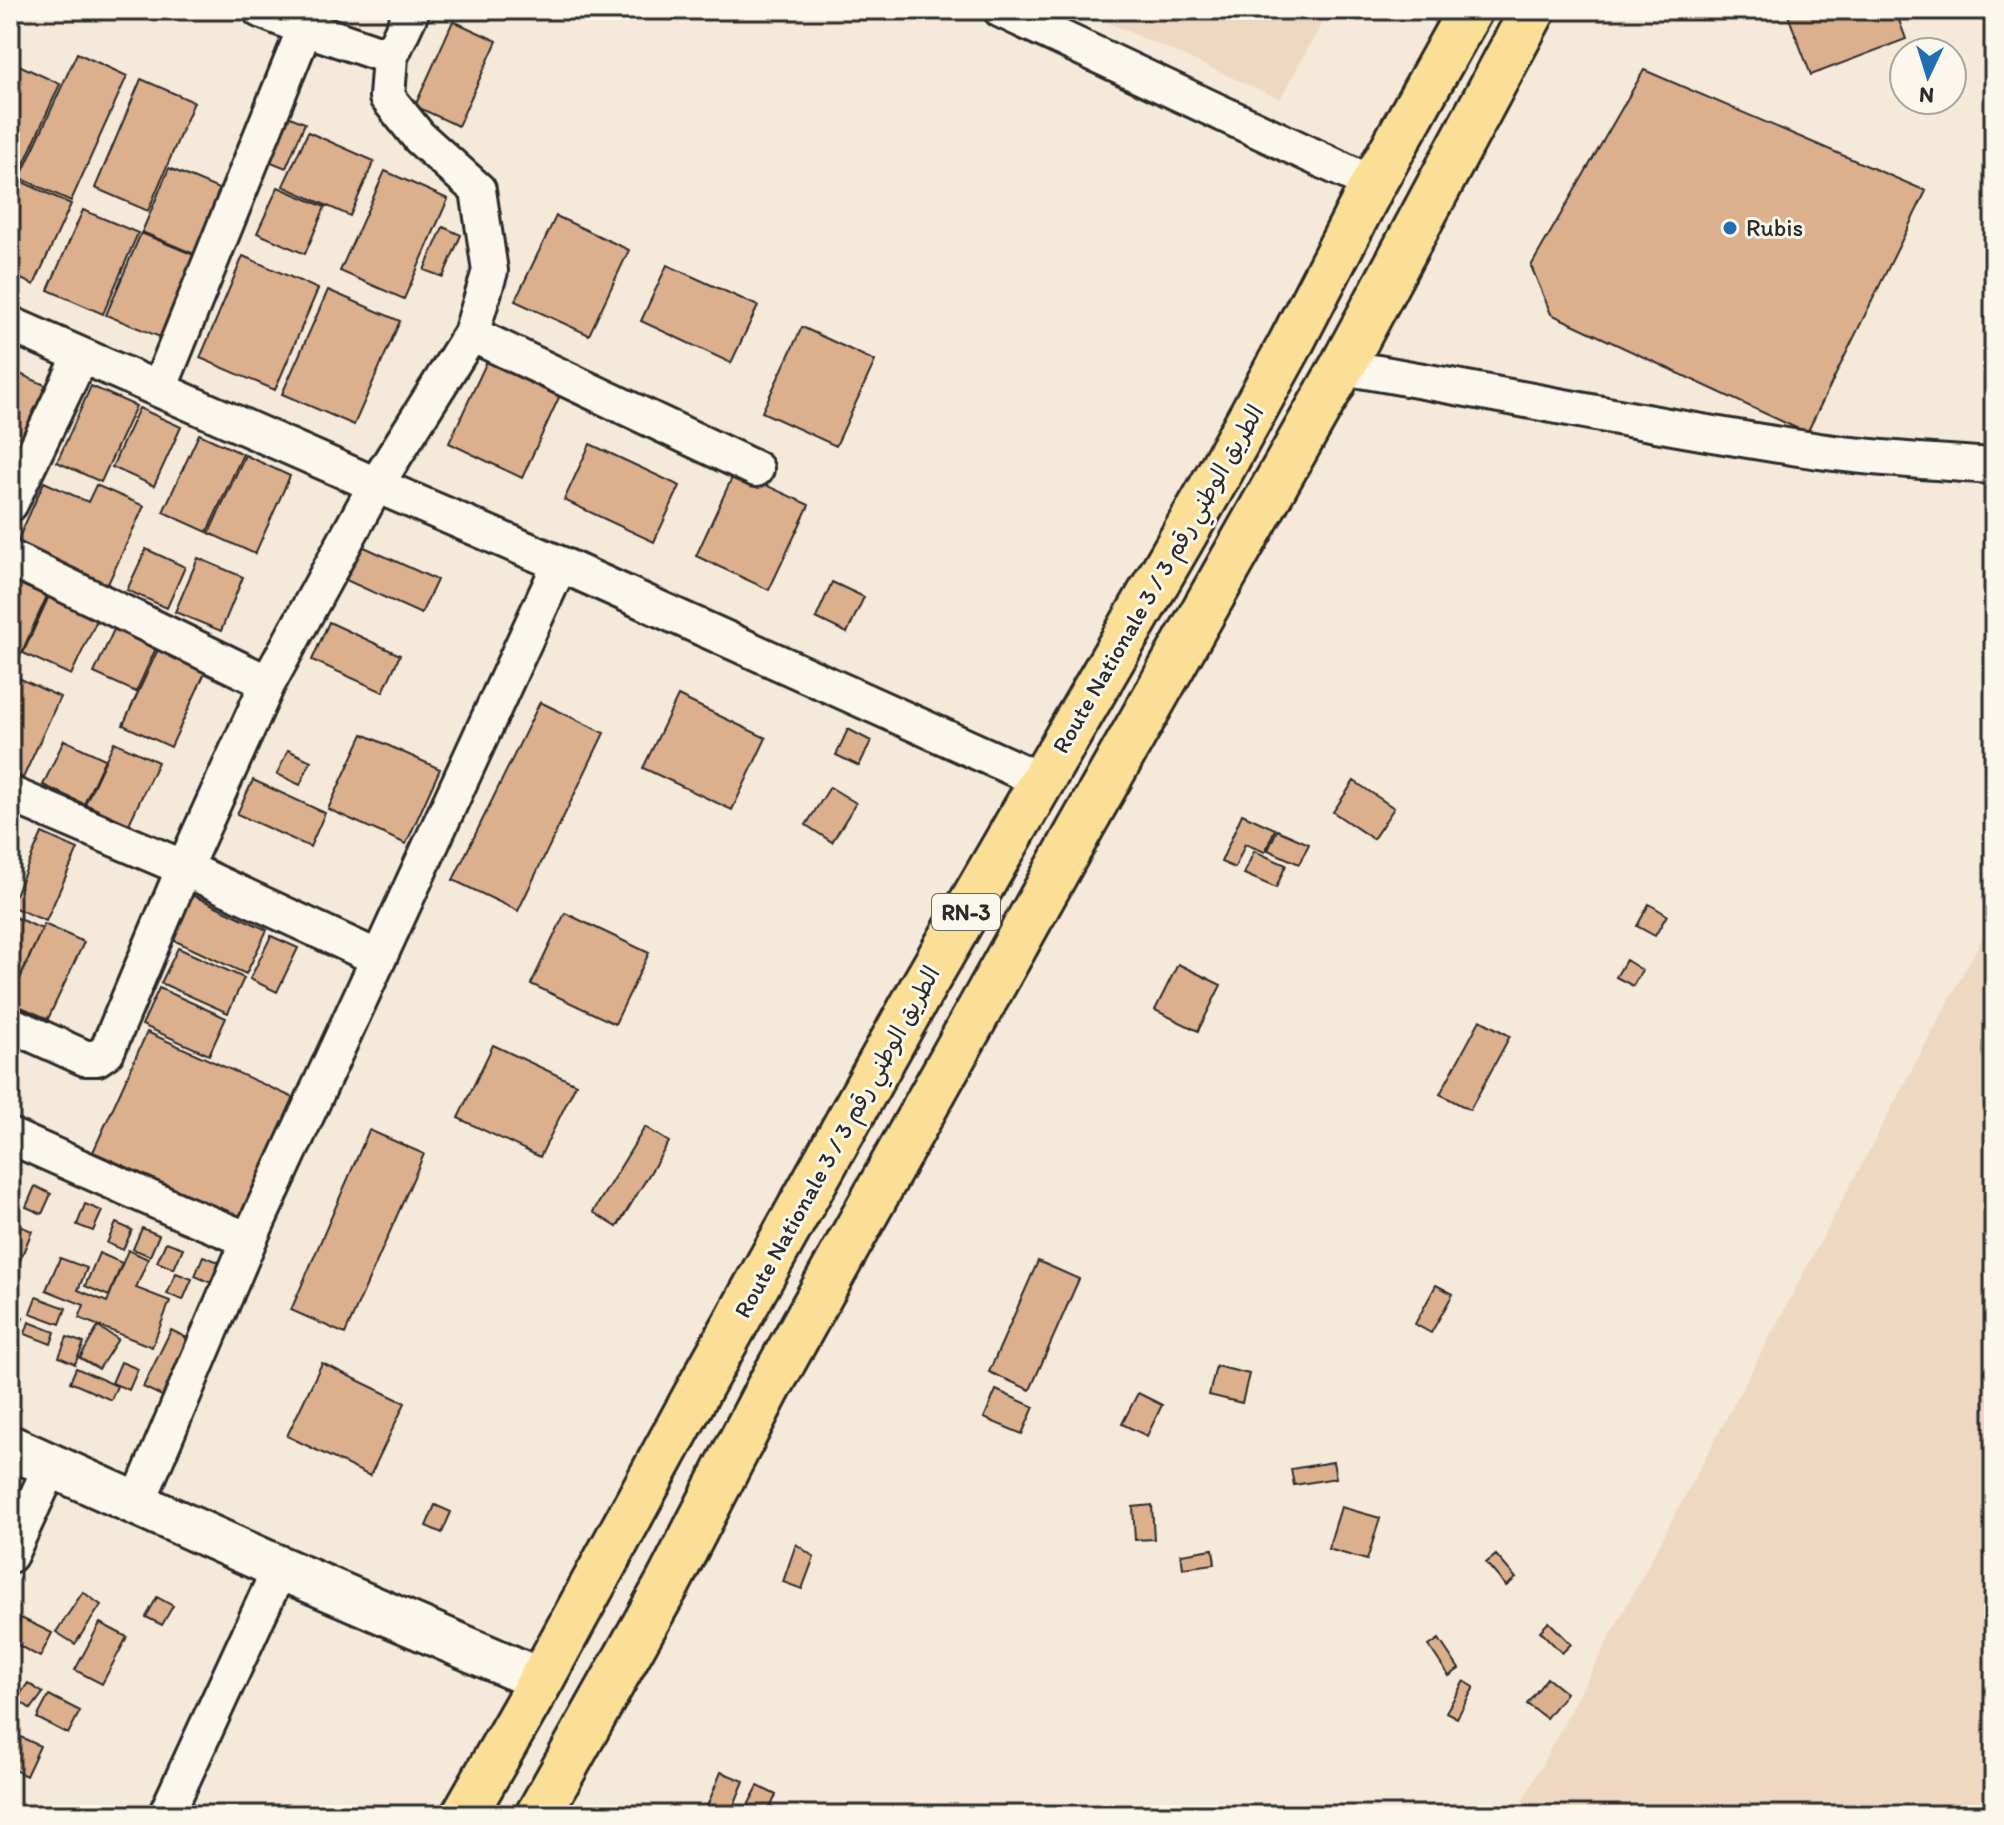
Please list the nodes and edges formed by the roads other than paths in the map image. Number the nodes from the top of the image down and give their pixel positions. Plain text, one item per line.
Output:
1 (260, 10) edge
2 (412, 10) edge
3 (1001, 10) edge
4 (1470, 10) edge
5 (1533, 10) edge
6 (305, 28) junction
7 (390, 57) junction
8 (1373, 184) junction
9 (10, 324) edge
10 (471, 334) junction
11 (81, 356) junction
12 (1342, 367) junction
13 (159, 389) junction
14 (1994, 466) edge
15 (756, 469) dead end
16 (376, 485) junction
17 (12, 496) edge
18 (10, 558) edge
19 (560, 564) junction
20 (268, 683) junction
21 (1042, 781) junction
22 (10, 794) edge
23 (184, 868) junction
24 (378, 958) junction
25 (10, 1024) edge
26 (10, 1136) edge
27 (249, 1240) junction
28 (10, 1447) edge
29 (51, 1466) junction
30 (137, 1504) junction
31 (10, 1555) edge
32 (280, 1568) junction
33 (541, 1680) junction
34 (166, 1815) edge
35 (464, 1815) edge
36 (538, 1815) edge

1 - 6 street
2 - 7 street
3 - 8 street
4 - 8 highway, Route Nationale 3 / الطريق الوطني رقم 3 / RN-3
5 - 12 highway, RN-3
6 - 7 street
6 - 13 street
7 - 10 street
8 - 21 highway, Route Nationale 3 / الطريق الوطني رقم 3 / RN-3
9 - 11 street
10 - 15 street
10 - 16 street
11 - 13 street
11 - 17 street
12 - 14 street
12 - 36 highway, RN-3
13 - 16 street
16 - 19 street
16 - 20 street
18 - 20 street
19 - 21 street
19 - 24 street
20 - 23 street
21 - 33 highway, Route Nationale 3 / الطريق الوطني رقم 3 / RN-3
22 - 23 street
23 - 24 street
23 - 25 street
24 - 27 street
26 - 27 street
27 - 30 street
28 - 29 street
29 - 30 street
29 - 31 street
30 - 32 street
32 - 33 street
32 - 34 street
33 - 35 highway, Route Nationale 3 / الطريق الوطني رقم 3 / RN-3

